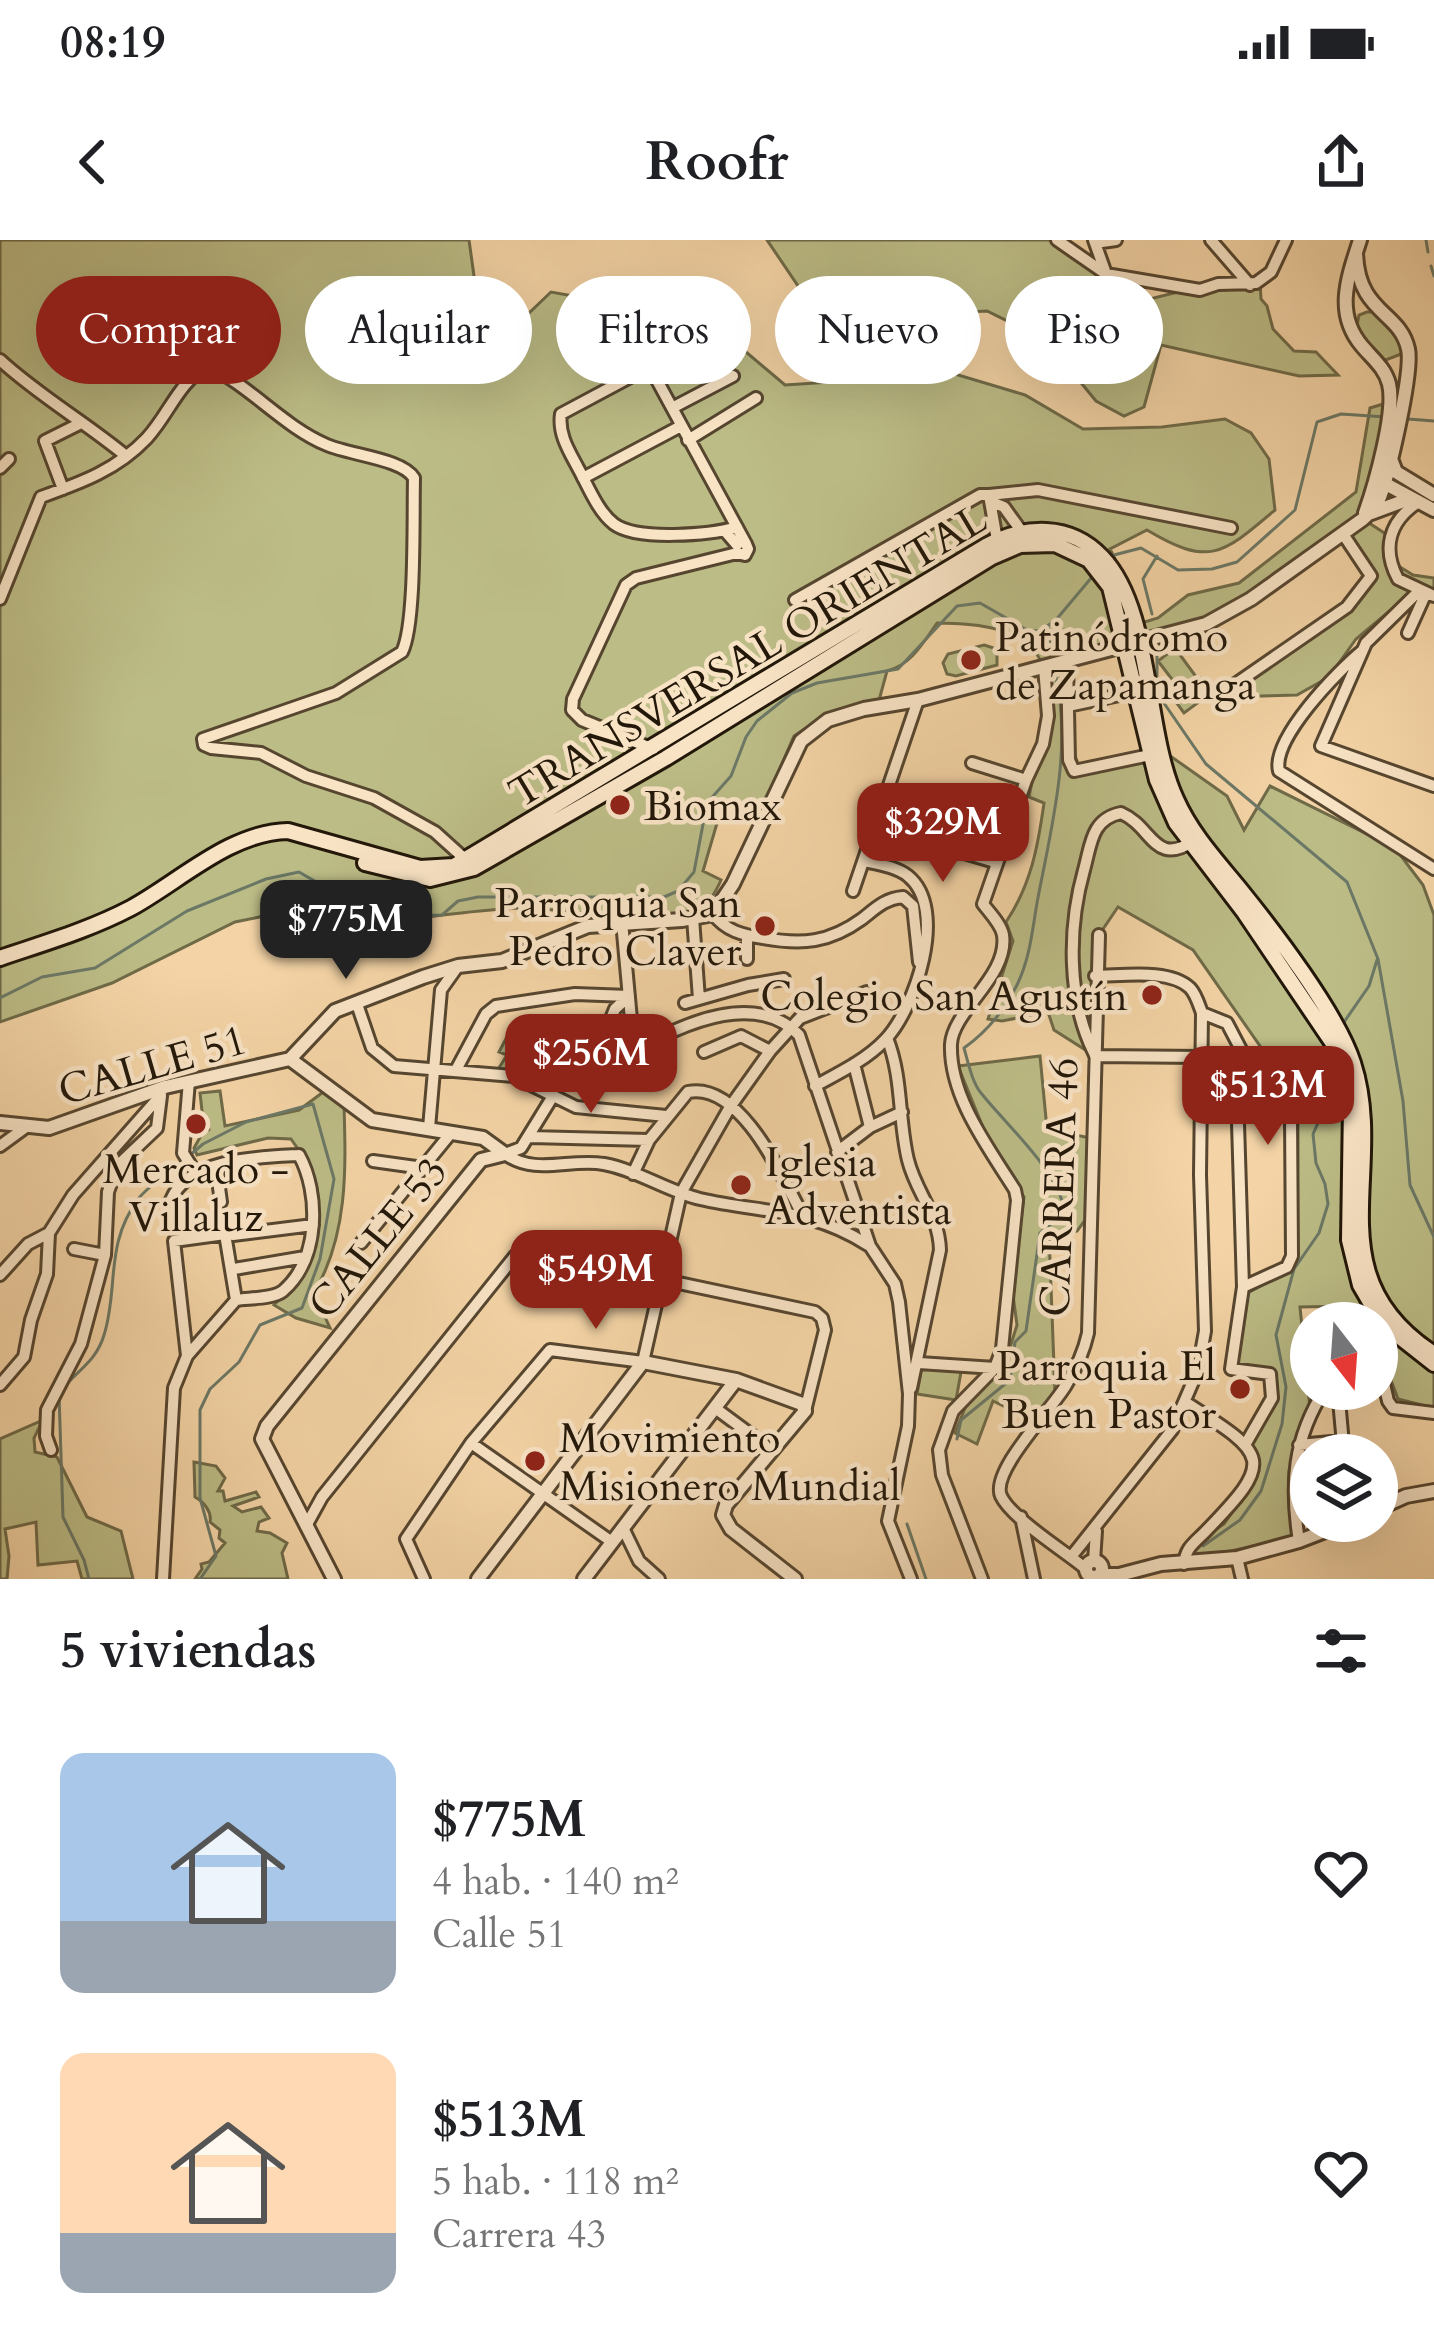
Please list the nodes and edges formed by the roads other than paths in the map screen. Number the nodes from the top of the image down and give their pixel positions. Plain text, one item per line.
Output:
1 (1057, 240) edge
2 (1116, 240) edge
3 (1211, 240) edge
4 (1286, 240) edge
5 (1095, 241) edge
6 (1358, 246) edge
7 (1106, 274) junction
8 (1250, 285) junction
9 (1378, 310) junction
10 (1352, 332) junction
11 (1408, 350) junction
12 (0, 360) edge
13 (1377, 362) junction
14 (622, 384) edge
15 (659, 384) edge
16 (718, 384) edge
17 (756, 398) dead end
18 (1395, 402) junction
19 (672, 408) junction
20 (79, 424) junction
21 (681, 425) junction
22 (688, 440) junction
23 (1389, 444) junction
24 (126, 456) junction
25 (1378, 464) junction
26 (584, 478) junction
27 (1384, 484) junction
28 (63, 489) junction
29 (1434, 495) edge
30 (991, 499) junction
31 (1413, 501) junction
32 (1434, 509) edge
33 (1366, 516) junction
34 (1231, 528) dead end
35 (731, 529) junction
36 (1022, 532) junction
37 (1343, 534) junction
38 (998, 540) junction
39 (1426, 594) edge
40 (0, 599) edge
41 (795, 600) dead end
42 (1408, 633) dead end
43 (1133, 646) junction
44 (1362, 651) junction
45 (1067, 660) junction
46 (1043, 667) junction
47 (1138, 691) junction
48 (1218, 696) dead end
49 (918, 700) junction
50 (1068, 706) junction
51 (623, 738) junction
52 (653, 748) junction
53 (1150, 754) junction
54 (972, 763) dead end
55 (625, 764) junction
56 (1026, 779) junction
57 (1434, 786) edge
58 (875, 827) junction
59 (1194, 841) junction
60 (466, 860) junction
61 (864, 861) junction
62 (994, 862) junction
63 (1434, 868) edge
64 (853, 891) dead end
65 (713, 914) junction
66 (694, 918) junction
67 (622, 922) junction
68 (1099, 935) dead end
69 (747, 936) junction
70 (747, 959) dead end
71 (0, 962) edge
72 (458, 967) junction
73 (921, 971) junction
74 (1095, 976) junction
75 (784, 980) dead end
76 (867, 992) dead end
77 (629, 996) junction
78 (699, 999) junction
79 (357, 1004) junction
80 (685, 1004) dead end
81 (1202, 1013) junction
82 (791, 1026) junction
83 (887, 1038) junction
84 (770, 1051) junction
85 (704, 1052) dead end
86 (1095, 1056) junction
87 (1203, 1057) junction
88 (290, 1059) junction
89 (854, 1064) junction
90 (433, 1070) junction
91 (456, 1070) junction
92 (587, 1077) dead end
93 (190, 1081) junction
94 (815, 1086) junction
95 (1237, 1090) dead end
96 (163, 1091) junction
97 (553, 1096) junction
98 (730, 1107) junction
99 (902, 1112) junction
100 (666, 1116) junction
101 (0, 1123) edge
102 (870, 1126) junction
103 (26, 1127) junction
104 (429, 1128) junction
105 (451, 1133) junction
106 (530, 1137) junction
107 (649, 1141) junction
108 (0, 1146) edge
109 (838, 1152) junction
110 (505, 1154) junction
111 (373, 1161) dead end
112 (216, 1166) junction
113 (423, 1168) junction
114 (633, 1174) junction
115 (197, 1175) junction
116 (681, 1193) junction
117 (171, 1200) dead end
118 (221, 1202) dead end
119 (802, 1216) junction
120 (313, 1225) junction
121 (49, 1232) junction
122 (229, 1234) junction
123 (361, 1243) dead end
124 (870, 1246) junction
125 (74, 1249) dead end
126 (105, 1255) junction
127 (305, 1257) junction
128 (234, 1269) dead end
129 (0, 1275) edge
130 (662, 1278) junction
131 (1244, 1287) junction
132 (236, 1300) junction
133 (1413, 1337) junction
134 (1434, 1344) edge
135 (1434, 1354) edge
136 (188, 1356) junction
137 (643, 1362) junction
138 (919, 1363) junction
139 (1434, 1364) edge
140 (994, 1368) junction
141 (736, 1379) junction
142 (0, 1385) edge
143 (909, 1394) junction
144 (1185, 1402) junction
145 (715, 1408) junction
146 (1398, 1408) edge
147 (806, 1411) junction
148 (1434, 1413) edge
149 (471, 1443) junction
150 (764, 1445) dead end
151 (1245, 1445) junction
152 (51, 1450) dead end
153 (1434, 1491) edge
154 (542, 1495) junction
155 (1398, 1500) edge
156 (1021, 1517) junction
157 (1100, 1522) junction
158 (306, 1526) junction
159 (623, 1528) junction
160 (612, 1542) junction
161 (1295, 1542) edge
162 (1071, 1557) junction
163 (1237, 1558) junction
164 (1184, 1564) junction
165 (1090, 1573) edge
166 (1136, 1574) edge
167 (163, 1579) edge
168 (334, 1579) edge
169 (424, 1579) edge
170 (478, 1579) edge
171 (584, 1579) edge
172 (659, 1579) edge
173 (796, 1579) edge
174 (911, 1579) edge
175 (982, 1579) edge
176 (1034, 1579) edge
177 (1242, 1579) edge

1 - 7 street
2 - 5 street
3 - 8 street
4 - 8 street
5 - 7 street
6 - 9 street
6 - 10 street
7 - 8 street
9 - 10 street
9 - 11 street
10 - 13 street
11 - 13 street
11 - 18 street
12 - 20 street
13 - 18 street
14 - 26 street
15 - 19 street
16 - 19 street
17 - 22 street
18 - 23 street
19 - 21 street
20 - 24 street
20 - 28 street
21 - 22 street
21 - 26 street
22 - 35 street
23 - 25 street
23 - 27 street
23 - 29 street
24 - 28 street
24 - 60 street
25 - 27 street
25 - 33 street
26 - 35 street
27 - 31 street
27 - 33 street
28 - 40 street
30 - 34 street
30 - 36 street
30 - 38 street
30 - 41 street
31 - 32 street
31 - 33 street
31 - 39 street
33 - 37 street
35 - 51 street
36 - 38 main road, TRANSVERSAL ORIENTAL
36 - 43 main road, TRANSVERSAL ORIENTAL
37 - 43 street
37 - 48 street
38 - 52 main road, TRANSVERSAL ORIENTAL
39 - 42 street
39 - 44 street
43 - 45 street
43 - 47 main road, TRANSVERSAL ORIENTAL
43 - 59 main road, TRANSVERSAL ORIENTAL
43 - 71 main road, TRANSVERSAL ORIENTAL
44 - 57 street
44 - 63 street
45 - 46 street
45 - 50 street
46 - 49 street
46 - 56 street
47 - 50 street
47 - 53 main road, TRANSVERSAL ORIENTAL
49 - 58 street
49 - 65 street
50 - 53 street
51 - 52 street
51 - 55 street
52 - 55 main road, TRANSVERSAL ORIENTAL
53 - 59 main road, TRANSVERSAL ORIENTAL
54 - 56 street
55 - 60 main road, TRANSVERSAL ORIENTAL
56 - 62 street
58 - 61 street
58 - 62 street
59 - 86 street
59 - 133 main road, TRANSVERSAL ORIENTAL
59 - 139 main road, TRANSVERSAL ORIENTAL
60 - 71 main road, TRANSVERSAL ORIENTAL
61 - 64 street
61 - 73 street
62 - 140 street
65 - 66 street, CALLE 51
65 - 69 street
66 - 67 street, CALLE 51
66 - 78 street
67 - 72 street, CALLE 51
67 - 77 street
68 - 74 street, CARRERA 46
69 - 70 street
69 - 73 street
72 - 79 street, CALLE 51
72 - 90 street
73 - 83 street
74 - 81 street
74 - 86 street, CARRERA 46
75 - 78 street
76 - 82 street
77 - 82 street
77 - 91 street
77 - 92 street
78 - 80 street
79 - 88 street, CALLE 51
79 - 90 street
81 - 87 street
81 - 131 street
82 - 84 street
82 - 94 street
83 - 89 street
83 - 99 street
84 - 85 street
84 - 98 street
86 - 87 street
86 - 156 street, CARRERA 46
87 - 144 street
88 - 93 street, CALLE 51
88 - 104 street
89 - 94 street
89 - 102 street
90 - 91 street
90 - 104 street
91 - 97 street
93 - 96 street, CALLE 51
93 - 115 street
94 - 109 street
95 - 131 street
96 - 103 street, CALLE 51
96 - 121 street
96 - 126 street
97 - 100 street
97 - 106 street, CALLE 53
98 - 100 street
98 - 116 street
98 - 119 street
99 - 102 street
99 - 138 street
100 - 107 street
101 - 103 street, CALLE 51
102 - 109 street
103 - 108 street
104 - 105 street
105 - 110 street
105 - 113 street
106 - 107 street
106 - 110 street, CALLE 53
107 - 114 street
109 - 124 street
110 - 114 street
110 - 158 street, CALLE 53
111 - 113 street
112 - 115 street
112 - 118 street
112 - 120 street
113 - 123 street
114 - 116 street
115 - 117 street
116 - 119 street
116 - 130 street
119 - 124 street
120 - 122 street
120 - 127 street
121 - 129 street
121 - 142 street
122 - 132 street
122 - 136 street
124 - 143 street
125 - 126 street
126 - 152 street
127 - 128 street
127 - 132 street
130 - 137 street
130 - 147 street
130 - 158 street
131 - 151 street
132 - 136 street
133 - 134 main road
133 - 135 main road, TRANSVERSAL ORIENTAL
136 - 167 street
137 - 141 street
137 - 149 street
137 - 154 street
138 - 140 street
138 - 143 street
140 - 175 street
141 - 145 street
141 - 147 street
143 - 174 street
144 - 151 street
144 - 157 street
145 - 150 street
145 - 159 street
146 - 148 street
147 - 173 street
149 - 154 street
149 - 169 street
151 - 164 street
153 - 155 street
154 - 160 street
154 - 170 street
156 - 162 street
156 - 176 street
157 - 162 street
157 - 165 street
158 - 168 street
159 - 160 street
159 - 172 street
160 - 171 street
161 - 163 street
162 - 165 street
163 - 164 street
163 - 177 street
164 - 166 street
165 - 166 street

